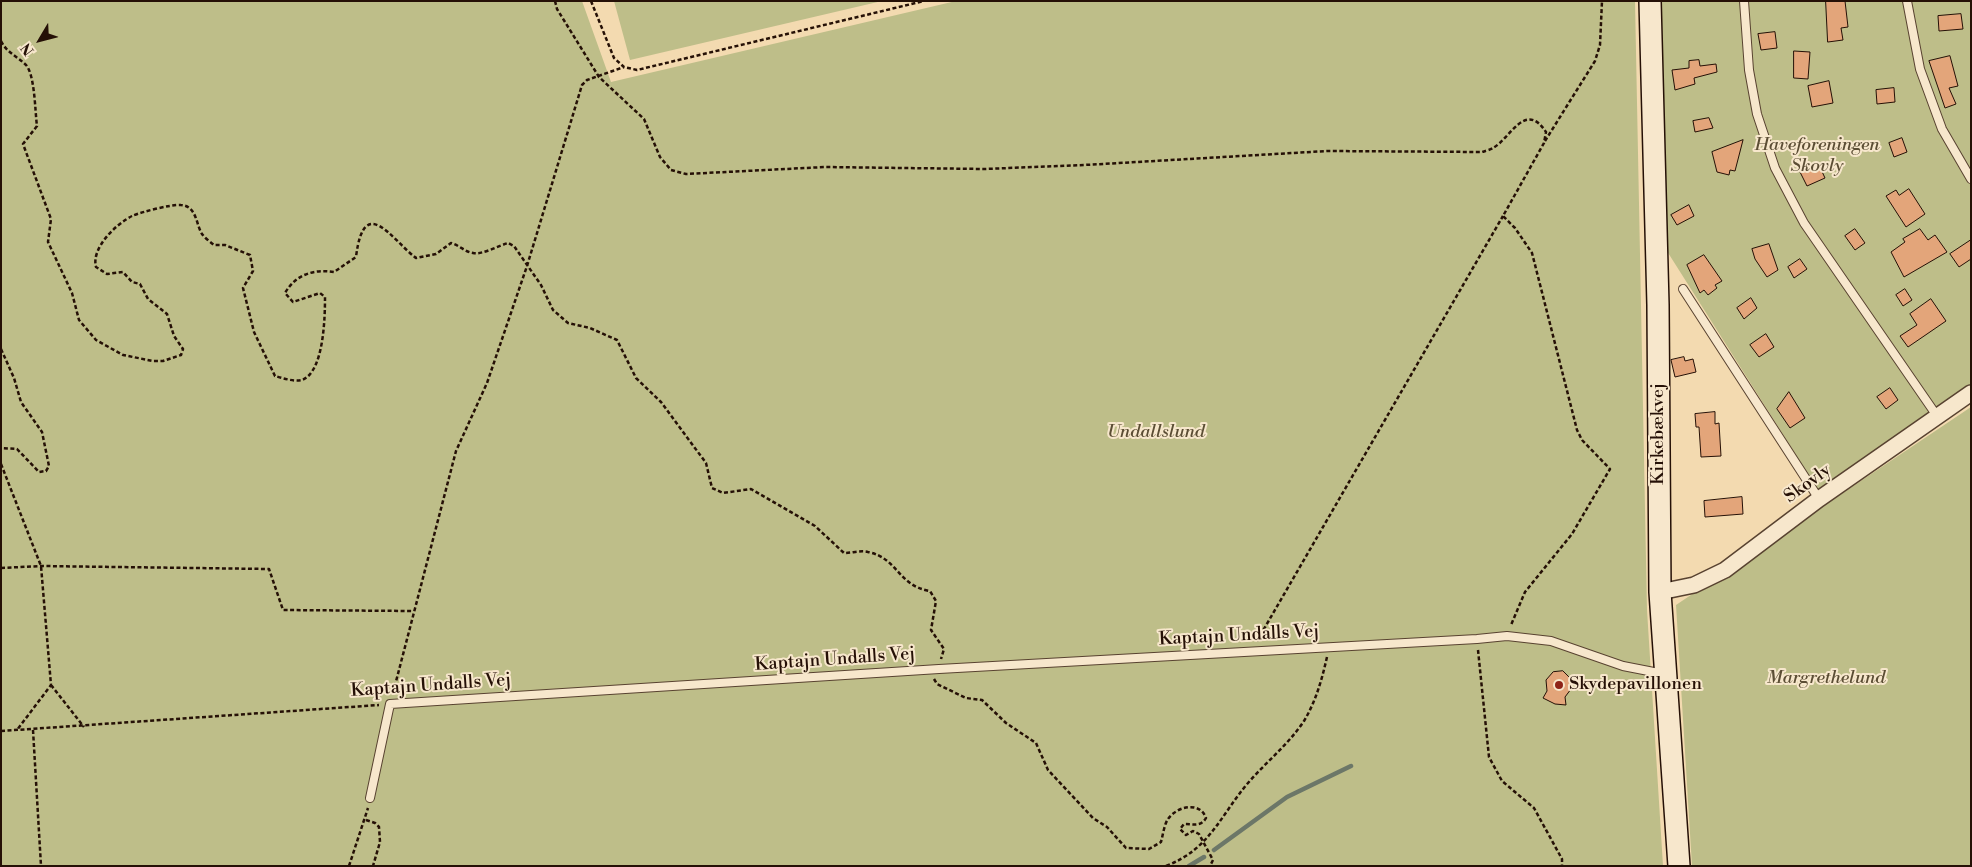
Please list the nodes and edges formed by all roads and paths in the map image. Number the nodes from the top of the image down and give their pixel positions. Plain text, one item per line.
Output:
1 (555, 1) edge
2 (591, 1) edge
3 (924, 1) edge
4 (1602, 1) edge
5 (1650, 1) edge
6 (1744, 1) edge
7 (1907, 1) edge
8 (1, 41) edge
9 (624, 67) junction
10 (599, 77) junction
11 (1544, 143) junction
12 (1971, 179) edge
13 (1503, 216) junction
14 (527, 266) junction
15 (1683, 290) dead end
16 (1, 349) edge
17 (1971, 393) edge
18 (1937, 416) junction
19 (1, 448) edge
20 (1, 464) edge
21 (1819, 499) junction
22 (41, 566) junction
23 (1, 568) edge
24 (1660, 592) junction
25 (412, 611) junction
26 (1507, 636) junction
27 (1477, 639) junction
28 (1330, 646) junction
29 (1252, 651) junction
30 (939, 668) junction
31 (1666, 675) junction
32 (51, 685) junction
33 (390, 704) junction
34 (84, 727) junction
35 (17, 730) junction
36 (33, 730) junction
37 (1, 731) edge
38 (370, 798) joint
39 (366, 820) junction
40 (1204, 844) junction
41 (41, 866) edge
42 (349, 866) edge
43 (373, 866) edge
44 (1166, 866) edge
45 (1210, 866) edge
46 (1562, 866) edge
47 (1679, 866) edge

1 - 10 path
2 - 9 path
3 - 9 path
4 - 11 path
5 - 24 street, Kirkebækvej
6 - 18 lane
7 - 12 lane
8 - 14 path
9 - 10 path
10 - 11 path
10 - 14 path
11 - 13 path
13 - 26 path
13 - 29 path
14 - 25 path
14 - 30 path
15 - 21 lane
16 - 19 path
17 - 18 street, Skovly
18 - 21 street, Skovly
20 - 22 path
21 - 24 street, Skovly
22 - 23 path
22 - 25 path
22 - 32 path
24 - 31 street, Kirkebækvej
25 - 33 path
26 - 27 lane, Kaptajn Undalls Vej
26 - 31 lane, Kaptajn Undalls Vej
27 - 28 lane, Kaptajn Undalls Vej
27 - 46 path
28 - 29 lane, Kaptajn Undalls Vej
28 - 40 path
29 - 30 lane, Kaptajn Undalls Vej
30 - 33 lane, Kaptajn Undalls Vej
30 - 40 path
31 - 47 street, Kirkebækvej
32 - 34 path
32 - 35 path
33 - 34 path, Kaptajn Undalls Vej
33 - 38 lane
34 - 36 path, Kaptajn Undalls Vej
35 - 36 path, Kaptajn Undalls Vej
35 - 37 path, Kaptajn Undalls Vej
36 - 41 path
38 - 39 path
39 - 42 path
39 - 43 path
40 - 44 path
40 - 45 path

